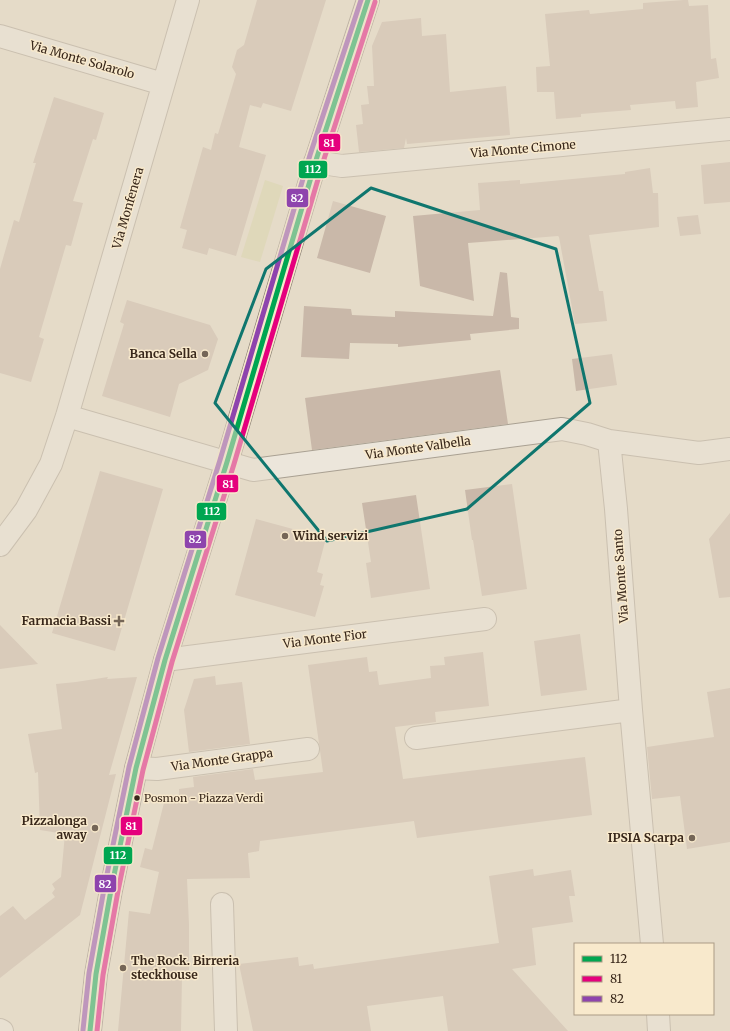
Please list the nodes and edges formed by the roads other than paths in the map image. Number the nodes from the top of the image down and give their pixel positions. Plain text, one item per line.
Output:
1 (188, 0) edge
2 (368, 0) edge
3 (0, 36) edge
4 (163, 84) junction
5 (730, 129) edge
6 (315, 162) junction
7 (67, 416) junction
8 (609, 441) junction
9 (730, 449) edge
10 (227, 462) junction
11 (0, 546) edge
12 (485, 619) dead end
13 (165, 660) junction
14 (631, 710) junction
15 (416, 738) dead end
16 (308, 749) dead end
17 (136, 768) junction
18 (222, 904) dead end
19 (652, 943) edge
20 (658, 1015) edge
21 (90, 1031) edge
22 (226, 1031) edge
23 (660, 1031) edge

1 - 4 street, Via Monfenera
2 - 6 main road
3 - 4 street, Via Monte Solarolo
4 - 7 street, Via Monfenera
5 - 6 street, Via Monte Cimone
6 - 10 main road
7 - 10 street
7 - 11 street, Via Monfenera
8 - 9 street, Via Monte Valbella
8 - 10 street, Via Monte Valbella
8 - 14 street, Via Monte Santo
10 - 13 main road
12 - 13 street, Via Monte Fior
13 - 17 main road
14 - 15 street
14 - 19 street, Via Monte Santo
16 - 17 street, Via Monte Grappa
17 - 21 main road
18 - 22 street
20 - 23 street

